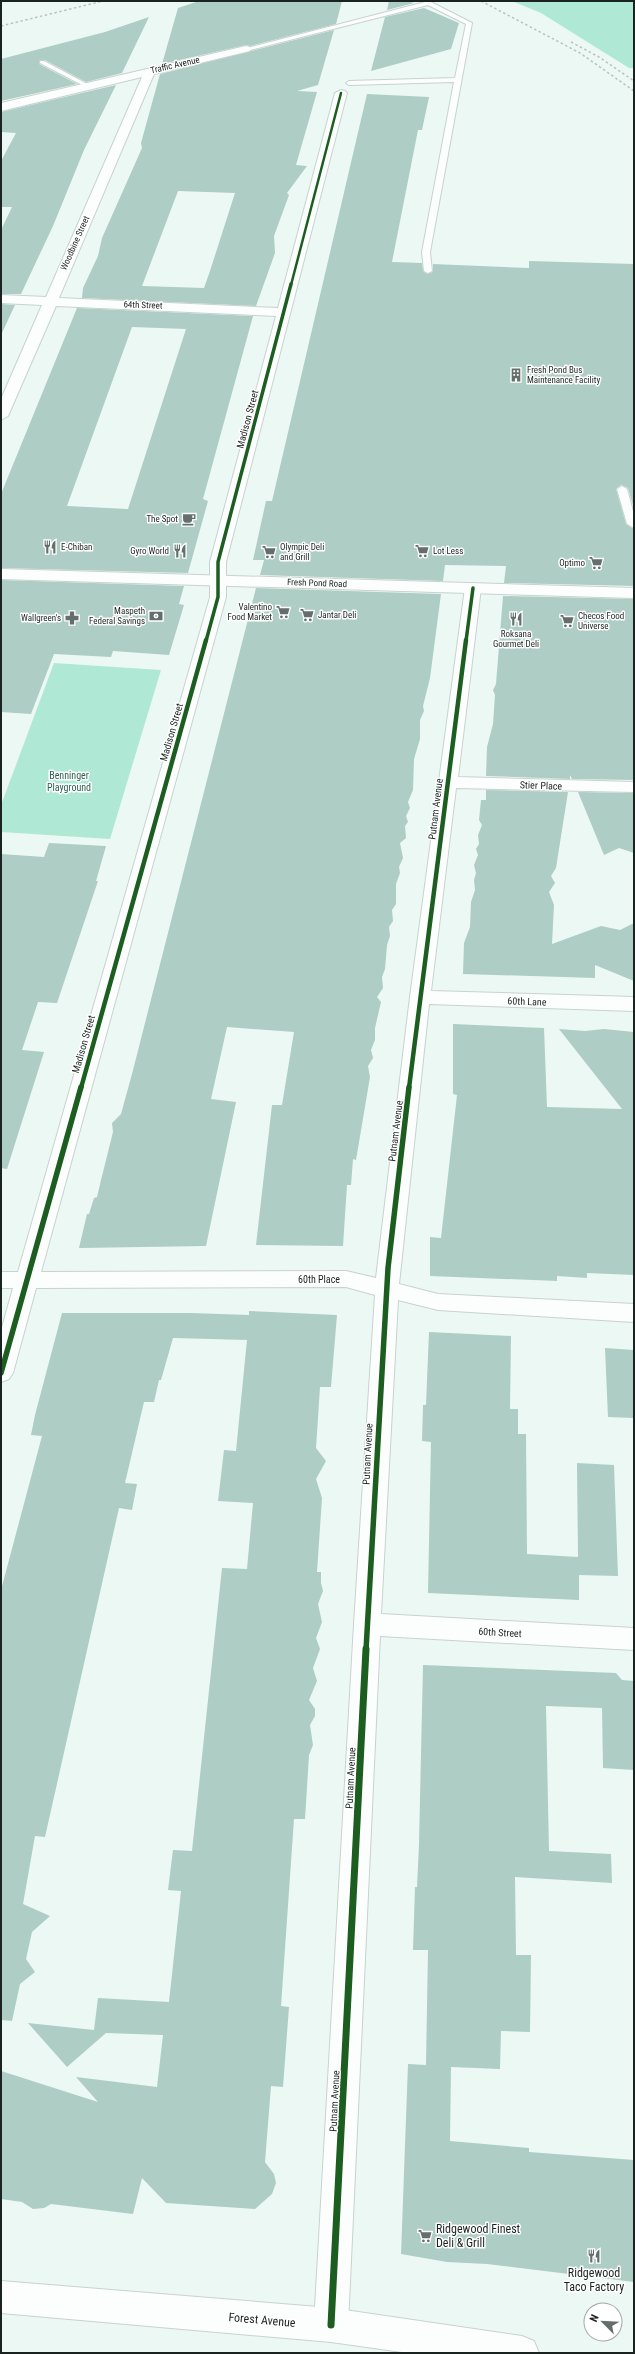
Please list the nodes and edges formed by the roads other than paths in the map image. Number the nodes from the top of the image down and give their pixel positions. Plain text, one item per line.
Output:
1 (427, 2) edge
2 (246, 49) joint
3 (42, 62) dead end
4 (150, 71) junction
5 (459, 80) junction
6 (350, 83) dead end
7 (88, 86) junction
8 (341, 93) dead end
9 (1, 107) edge
10 (428, 271) dead end
11 (1, 299) edge
12 (49, 301) junction
13 (286, 312) junction
14 (1, 416) edge
15 (622, 489) dead end
16 (634, 525) edge
17 (1, 574) edge
18 (218, 580) junction
19 (473, 588) junction
20 (634, 593) edge
21 (448, 782) junction
22 (634, 787) edge
23 (420, 997) junction
24 (634, 1004) edge
25 (27, 1279) junction
26 (1, 1280) edge
27 (386, 1289) junction
28 (634, 1313) edge
29 (1, 1373) edge
30 (367, 1624) junction
31 (634, 1639) edge
32 (1, 2297) edge
33 (331, 2325) junction
34 (522, 2353) edge

1 - 2 lane, Traffic Avenue
1 - 5 lane
2 - 4 street, Traffic Avenue
3 - 7 lane
4 - 7 street, Traffic Avenue
4 - 12 street, Woodbine Street
5 - 6 lane
5 - 10 lane
7 - 9 street, Traffic Avenue
8 - 13 street, Madison Street
11 - 12 street, 64th Street
12 - 13 street, 64th Street
12 - 14 street, Woodbine Street
13 - 18 street, Madison Street
15 - 16 lane
17 - 18 street, Fresh Pond Road
18 - 19 street, Fresh Pond Road
18 - 25 street, Madison Street
19 - 20 street, Fresh Pond Road
19 - 21 street, Putnam Avenue
21 - 22 street, Stier Place
21 - 23 street, Putnam Avenue
23 - 24 street, 60th Lane
23 - 27 street, Putnam Avenue
25 - 26 street, 60th Place
25 - 27 street, 60th Place
25 - 29 street, Madison Street
27 - 28 street, 60th Place
27 - 30 street, Putnam Avenue
30 - 31 street, 60th Street
30 - 33 street, Putnam Avenue
32 - 33 street, Forest Avenue
33 - 34 street, Forest Avenue

